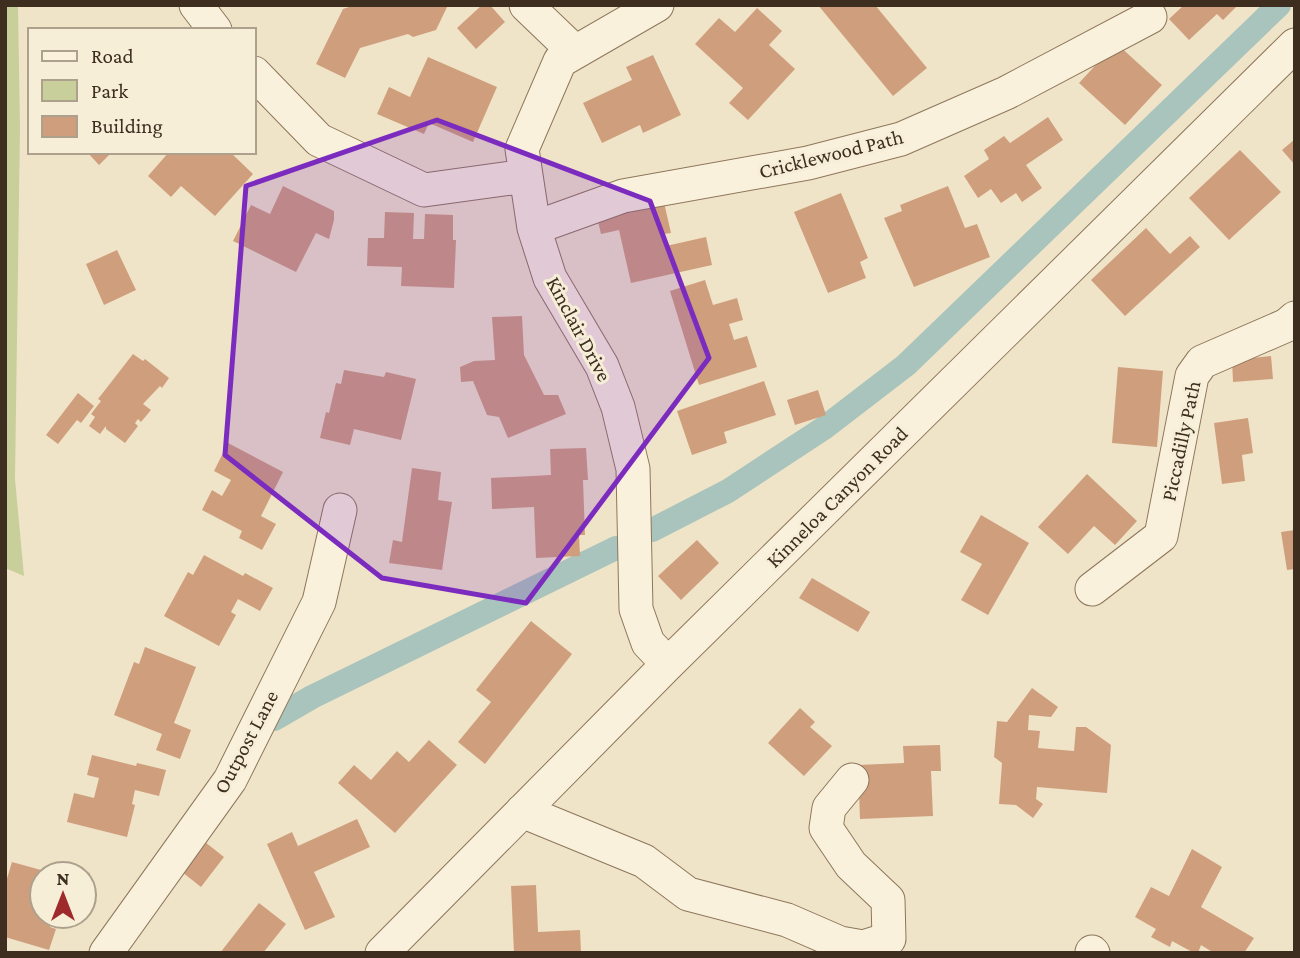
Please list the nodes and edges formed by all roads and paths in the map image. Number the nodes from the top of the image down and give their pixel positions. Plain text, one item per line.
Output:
1 (196, 5) edge
2 (526, 5) edge
3 (656, 5) edge
4 (1150, 17) dead end
5 (213, 28) edge
6 (1295, 45) edge
7 (575, 52) junction
8 (256, 75) edge
9 (526, 176) junction
10 (534, 228) junction
11 (1295, 318) edge
12 (340, 510) dead end
13 (1092, 589) dead end
14 (668, 664) junction
15 (852, 780) dead end
16 (522, 811) junction
17 (106, 953) edge
18 (382, 953) edge

1 - 5 street
2 - 7 street
3 - 7 street, Kinclair Drive
4 - 10 street, Cricklewood Path
6 - 14 street, Kinneloa Canyon Road
7 - 9 street, Kinclair Drive
8 - 9 street
9 - 10 street, Kinclair Drive
10 - 14 street, Kinclair Drive
11 - 13 street, Piccadilly Path
12 - 17 street, Outpost Lane
14 - 16 street, Kinneloa Canyon Road
15 - 16 street
16 - 18 street, Kinneloa Canyon Road

